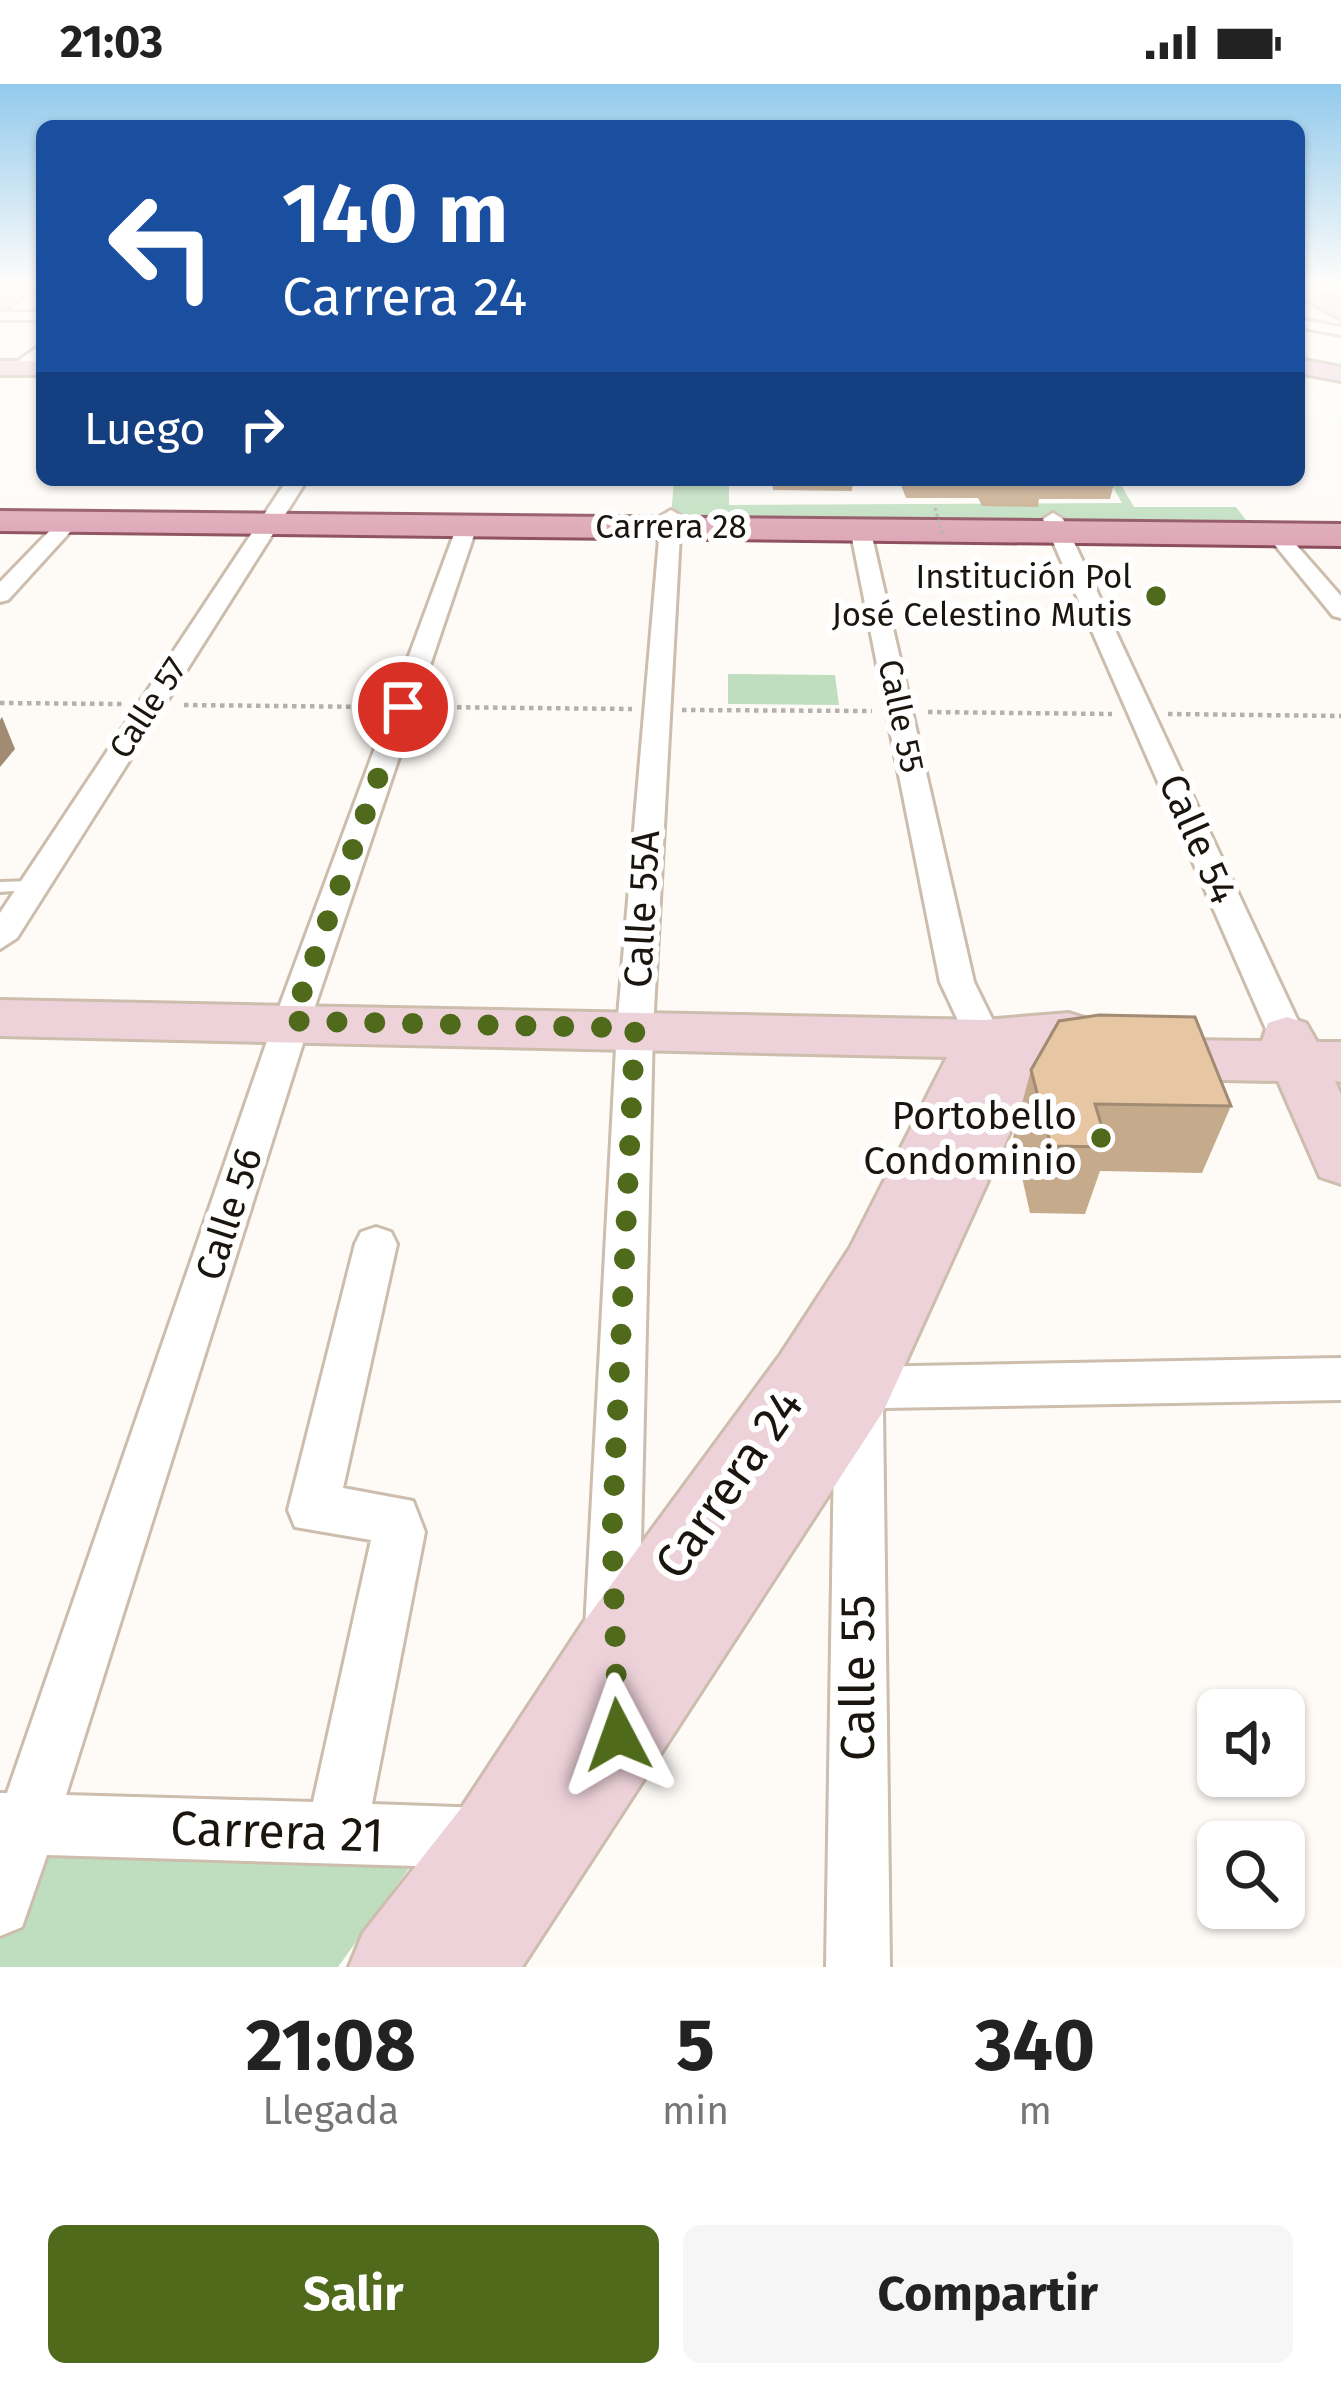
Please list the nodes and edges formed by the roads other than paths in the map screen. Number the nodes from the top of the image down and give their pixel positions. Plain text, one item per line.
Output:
1 (1341, 374) edge
2 (1305, 377) edge
3 (293, 486) edge
4 (0, 517) edge
5 (272, 520) junction
6 (70, 521) junction
7 (1341, 521) edge
8 (670, 522) junction
9 (1056, 525) junction
10 (467, 526) junction
11 (860, 528) junction
12 (1277, 535) junction
13 (1341, 535) edge
14 (0, 595) edge
15 (1341, 611) edge
16 (33, 886) junction
17 (0, 887) edge
18 (0, 938) edge
19 (0, 1018) edge
20 (292, 1021) junction
21 (635, 1028) junction
22 (1317, 1049) edge
23 (1002, 1052) junction
24 (1341, 1161) edge
25 (376, 1244) dead end
26 (1341, 1378) edge
27 (859, 1388) junction
28 (612, 1652) junction
29 (618, 1735) junction
30 (15, 1823) edge
31 (336, 1833) junction
32 (524, 1840) junction
33 (0, 1905) edge
34 (397, 1967) edge
35 (466, 1967) edge
36 (858, 1967) edge

1 - 2 street
3 - 5 street, Calle 57
4 - 5 main road, Carrera 28
4 - 6 main road, Carrera 28
5 - 6 main road, Carrera 28
5 - 8 main road, Carrera 28
5 - 10 main road, Carrera 28
5 - 16 street, Calle 57
6 - 14 street
7 - 9 main road, Carrera 28
8 - 9 main road, Carrera 28
8 - 10 main road, Carrera 28
8 - 11 main road, Carrera 28
8 - 21 street, Calle 55A
9 - 11 main road, Carrera 28
9 - 12 main road, Carrera 28
9 - 22 street, Calle 54
10 - 20 street, Calle 56
11 - 23 street, Calle 55
12 - 13 main road, Carrera 28
12 - 15 street
16 - 17 lane
16 - 18 street, Calle 57
19 - 20 street
20 - 21 street
20 - 30 street, Calle 56
21 - 23 street
21 - 28 street, Calle 55A
22 - 23 street
22 - 24 street, Calle 54
23 - 27 street, Carrera 24
23 - 28 street, Carrera 24
25 - 31 street
26 - 27 street
27 - 29 street, Carrera 24
27 - 36 street, Calle 55
28 - 29 street, Calle 55A
28 - 32 street, Carrera 24
29 - 32 street, Carrera 24
30 - 31 street, Carrera 21
30 - 33 street, Calle 56
31 - 32 street, Carrera 21
32 - 34 street, Carrera 24
32 - 35 street, Carrera 24

